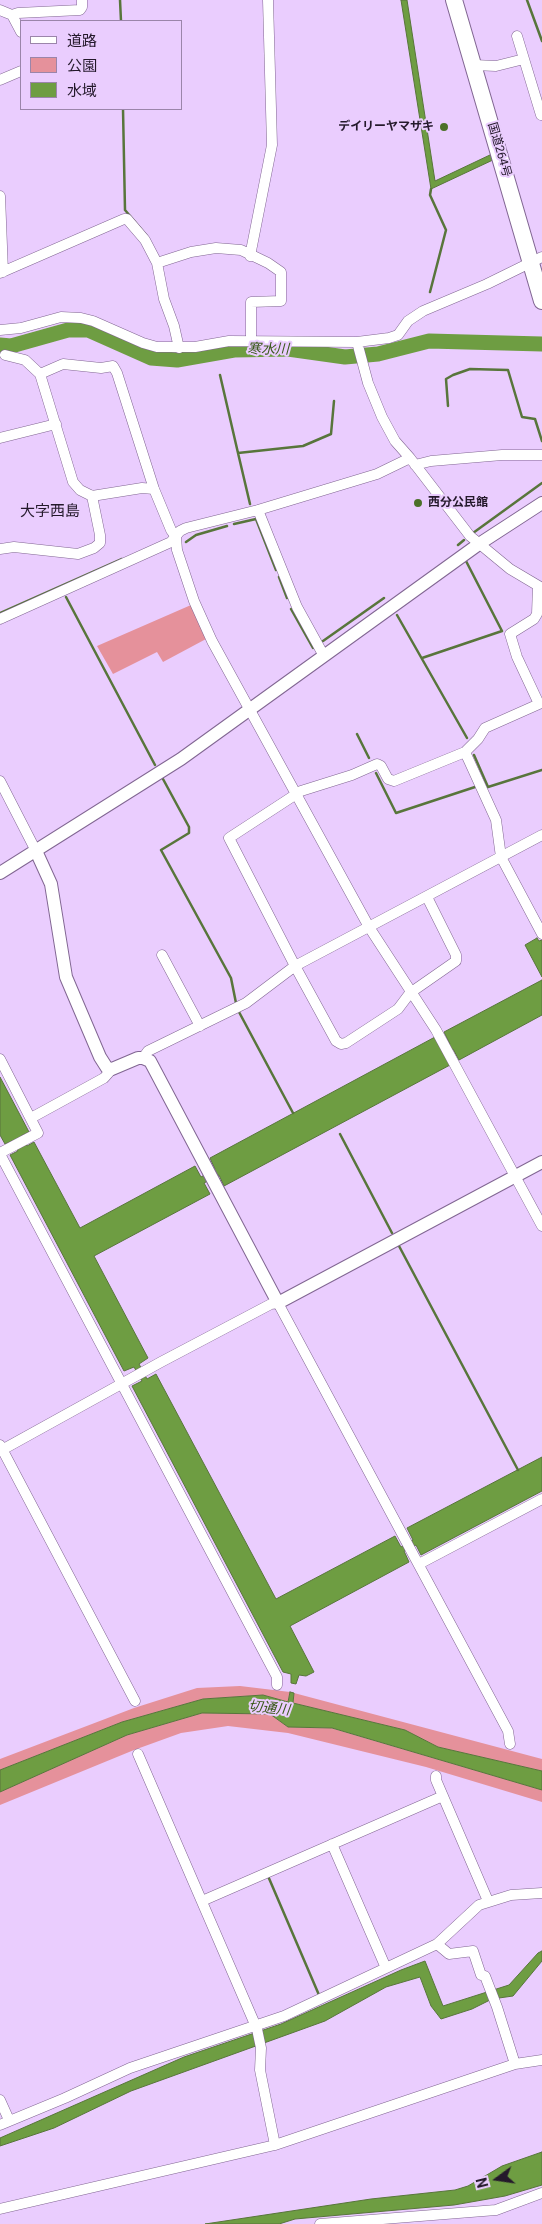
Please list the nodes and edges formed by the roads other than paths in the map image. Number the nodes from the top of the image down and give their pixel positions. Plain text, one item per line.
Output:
1 (82, 0) edge
2 (268, 0) edge
3 (454, 0) edge
4 (0, 10) edge
5 (12, 15) junction
6 (20, 30) edge
7 (517, 36) dead end
8 (524, 59) junction
9 (474, 65) junction
10 (20, 71) edge
11 (0, 80) edge
12 (541, 115) dead end
13 (0, 196) edge
14 (250, 256) junction
15 (536, 259) edge
16 (157, 263) junction
17 (1, 273) edge
18 (542, 301) edge
19 (0, 330) edge
20 (251, 340) junction
21 (358, 344) junction
22 (179, 348) junction
23 (5, 355) dead end
24 (40, 374) junction
25 (56, 424) junction
26 (0, 438) edge
27 (542, 455) edge
28 (413, 461) junction
29 (154, 489) junction
30 (92, 496) junction
31 (542, 503) edge
32 (258, 510) junction
33 (176, 537) junction
34 (479, 544) junction
35 (0, 549) edge
36 (540, 587) edge
37 (0, 619) edge
38 (324, 656) junction
39 (540, 704) edge
40 (249, 710) junction
41 (464, 752) junction
42 (0, 781) edge
43 (295, 794) junction
44 (542, 836) edge
45 (36, 851) junction
46 (501, 858) junction
47 (0, 873) edge
48 (427, 896) junction
49 (369, 927) junction
50 (542, 934) edge
51 (162, 955) dead end
52 (295, 966) junction
53 (410, 993) junction
54 (200, 1026) junction
55 (143, 1058) junction
56 (0, 1059) edge
57 (112, 1069) junction
58 (31, 1118) junction
59 (0, 1154) edge
60 (542, 1162) edge
61 (515, 1176) junction
62 (542, 1226) edge
63 (278, 1303) junction
64 (122, 1383) junction
65 (1, 1449) edge
66 (542, 1499) edge
67 (419, 1564) junction
68 (277, 1685) dead end
69 (134, 1701) dead end
70 (510, 1744) dead end
71 (138, 1754) dead end
72 (436, 1776) dead end
73 (443, 1796) junction
74 (332, 1844) junction
75 (542, 1893) edge
76 (202, 1901) junction
77 (488, 1901) junction
78 (437, 1944) junction
79 (386, 1968) junction
80 (256, 2027) junction
81 (542, 2060) edge
82 (515, 2064) junction
83 (0, 2100) edge
84 (4, 2122) edge
85 (275, 2146) junction
86 (542, 2193) edge
87 (0, 2209) edge
88 (414, 2220) edge
89 (320, 2224) edge

1 - 5 street
2 - 14 street
3 - 9 highway, 国道264号
4 - 5 street
5 - 6 street
7 - 8 street
8 - 9 street
8 - 12 street
9 - 15 highway, 国道264号
10 - 11 street
13 - 17 street
14 - 16 street
14 - 20 street
15 - 18 highway, 国道264号
15 - 21 street
16 - 17 street
16 - 22 street
19 - 22 street
20 - 21 street
20 - 22 street
21 - 28 street
23 - 24 street
24 - 25 street
24 - 29 street
25 - 26 street
25 - 30 street
27 - 28 street
28 - 32 street
28 - 34 street
29 - 30 street
29 - 33 street
30 - 35 street
31 - 34 street
32 - 33 street
32 - 38 street
33 - 37 street
33 - 40 street
34 - 36 street
34 - 38 street
36 - 39 street
38 - 40 street
39 - 41 street
40 - 43 street
40 - 45 street
41 - 43 street
41 - 46 street
42 - 45 street
43 - 49 street
43 - 52 street
44 - 46 street
45 - 47 street
45 - 57 street
46 - 48 street
46 - 50 street
48 - 49 street
48 - 53 street
49 - 52 street
49 - 53 street
51 - 54 street
52 - 53 street
52 - 54 street
53 - 61 street
54 - 55 street
55 - 57 street
55 - 63 street
56 - 58 street
57 - 58 street
58 - 59 street
59 - 64 street
60 - 61 street
61 - 62 street
61 - 63 street
63 - 64 street
63 - 67 street
64 - 65 street
64 - 68 street
65 - 69 street
66 - 67 street
67 - 70 street
71 - 76 street
72 - 73 street
73 - 74 street
73 - 77 street
74 - 76 street
74 - 79 street
75 - 77 street
76 - 80 street
77 - 78 street
78 - 79 street
78 - 82 street
79 - 80 street
80 - 84 street
80 - 85 street
81 - 82 street
82 - 85 street
83 - 84 street
85 - 87 street
86 - 88 street
88 - 89 street

